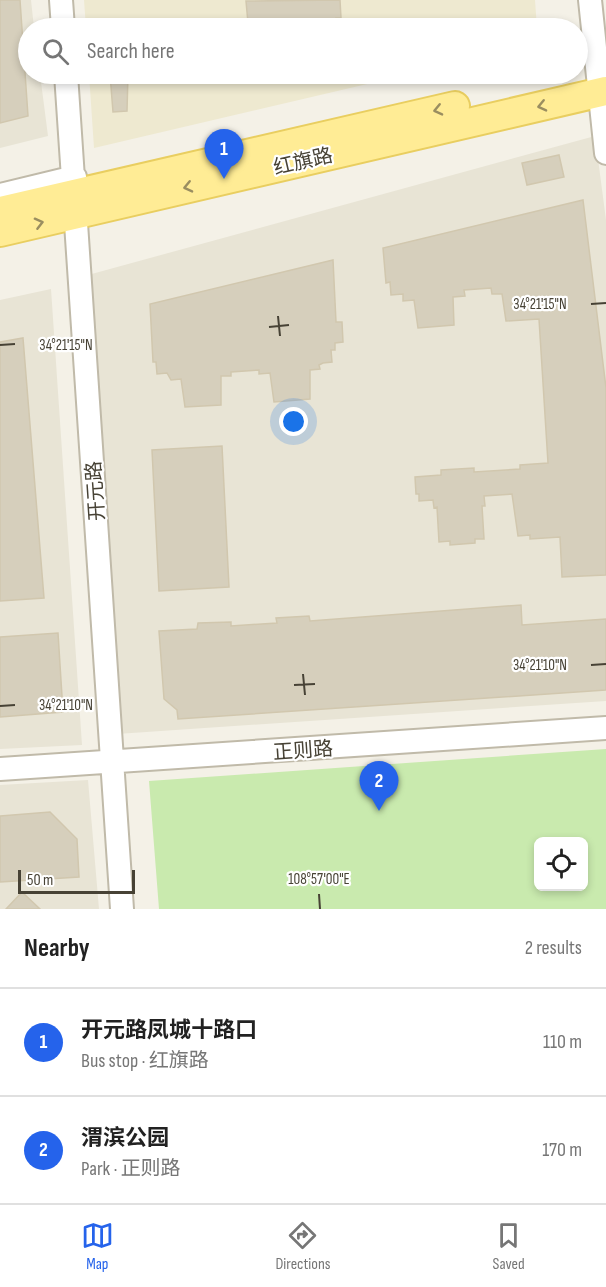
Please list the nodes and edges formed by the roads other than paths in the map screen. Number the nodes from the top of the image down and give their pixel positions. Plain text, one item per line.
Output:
1 (60, 0) edge
2 (590, 0) edge
3 (62, 18) edge
4 (602, 82) edge
5 (67, 84) edge
6 (606, 153) edge
7 (76, 194) junction
8 (0, 195) edge
9 (0, 211) edge
10 (0, 232) edge
11 (606, 728) edge
12 (112, 763) junction
13 (0, 769) edge
14 (122, 909) edge

1 - 3 street
2 - 4 street
4 - 6 street
4 -> 7 main road, 红旗路
5 - 7 street, 开元路
7 - 8 street
7 - 9 main road, 红旗路
10 -> 7 main road, 红旗路
7 - 12 street, 开元路
11 - 12 street, 正则路
12 - 13 street, 正则路
12 - 14 street, 开元路

